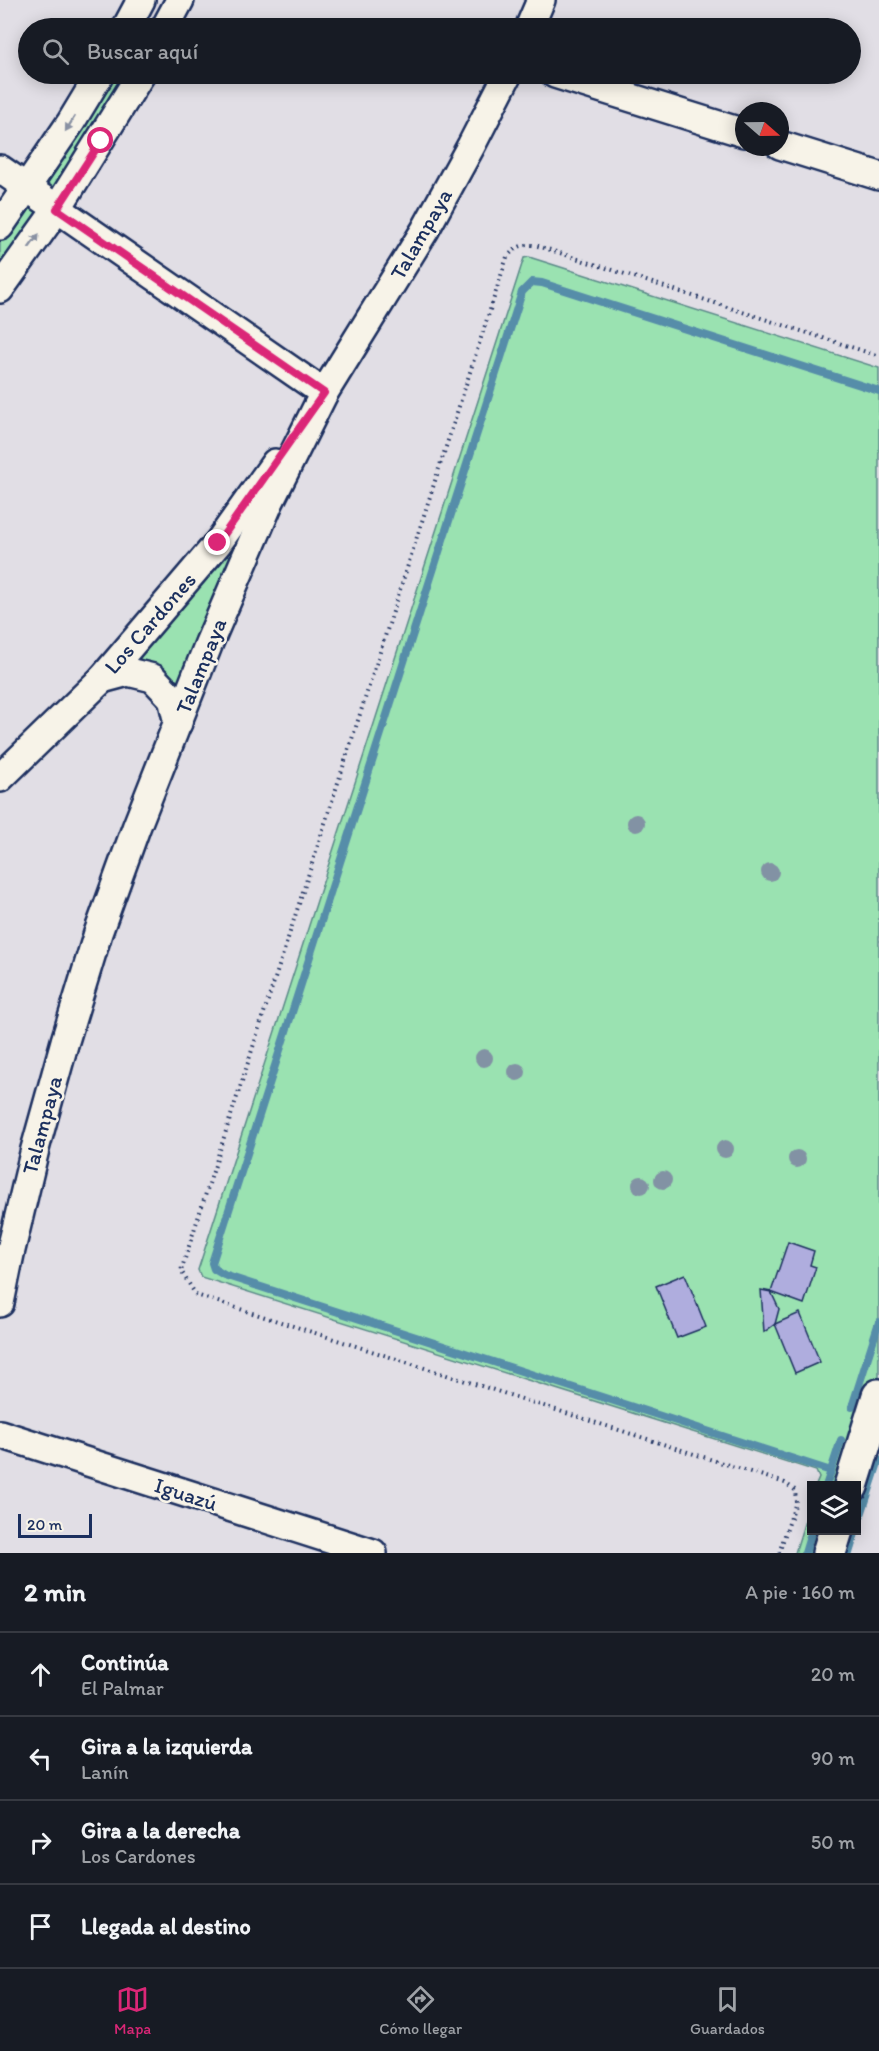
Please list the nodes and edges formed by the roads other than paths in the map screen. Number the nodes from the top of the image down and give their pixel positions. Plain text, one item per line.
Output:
1 (141, 0) edge
2 (180, 0) edge
3 (541, 0) edge
4 (131, 18) edge
5 (170, 18) edge
6 (533, 18) edge
7 (94, 84) edge
8 (135, 84) edge
9 (503, 84) edge
10 (587, 84) edge
11 (735, 130) edge
12 (789, 148) edge
13 (0, 169) edge
14 (879, 176) edge
15 (28, 188) junction
16 (57, 209) junction
17 (0, 226) edge
18 (0, 289) edge
19 (324, 393) junction
20 (102, 679) junction
21 (178, 723) junction
22 (0, 778) edge
23 (5, 1257) edge
24 (0, 1303) edge
25 (879, 1396) edge
26 (0, 1434) edge
27 (852, 1481) edge
28 (834, 1535) edge
29 (373, 1553) edge
30 (829, 1553) edge

1 - 4 street
2 - 5 street
3 - 6 street
7 -> 15 street
8 - 16 street
9 - 19 street, Talampaya
10 - 11 street
12 - 14 street
13 - 15 street
15 - 16 street
15 - 17 street
18 -> 16 street
16 - 19 street
19 - 20 street, Los Cardones
19 - 21 street, Talampaya
20 - 21 street
20 - 22 street, Los Cardones
21 - 23 street, Talampaya
23 - 24 street, Talampaya
25 - 27 main road
26 - 29 street, Iguazú
28 - 30 main road

